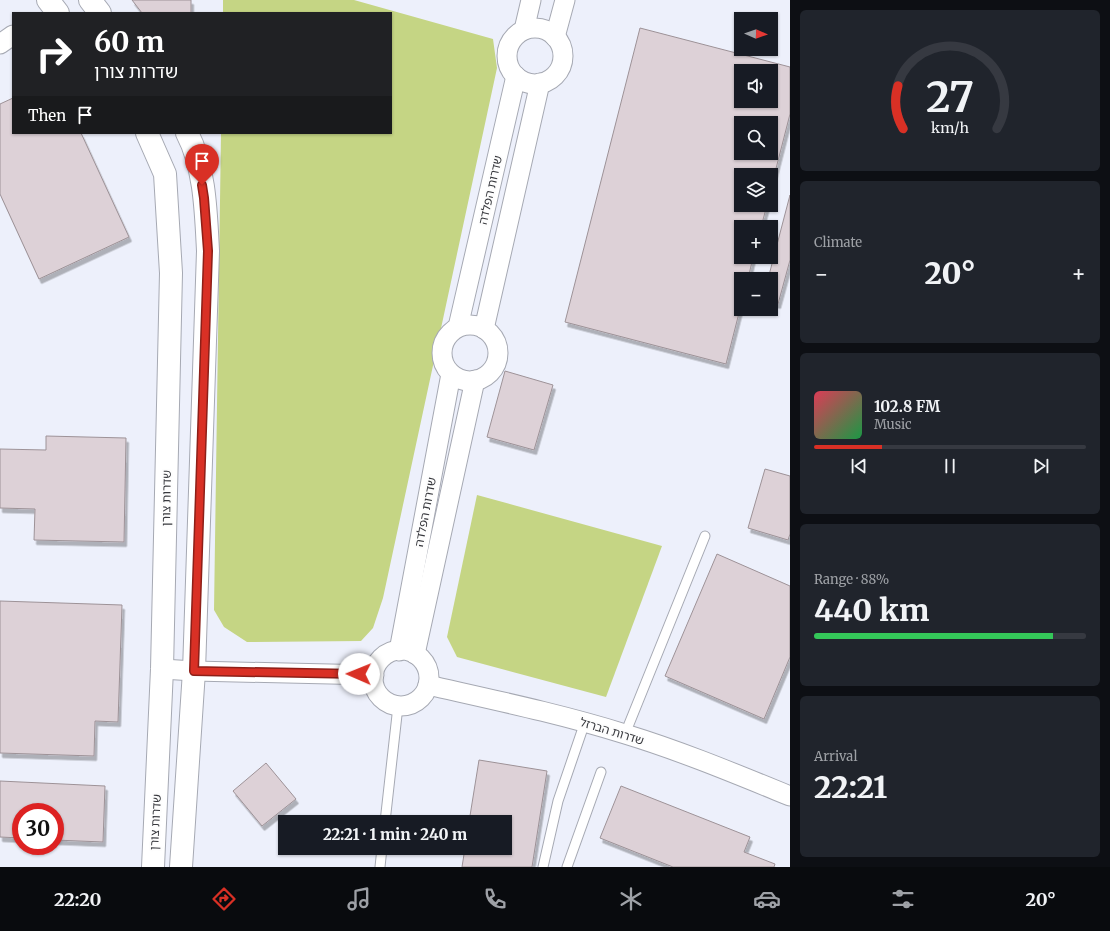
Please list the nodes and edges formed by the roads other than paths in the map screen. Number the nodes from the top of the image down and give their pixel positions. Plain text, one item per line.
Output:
1 (90, 0) edge
2 (531, 0) edge
3 (565, 0) edge
4 (99, 12) edge
5 (524, 30) junction
6 (12, 36) edge
7 (555, 37) junction
8 (0, 44) edge
9 (516, 76) junction
10 (540, 83) junction
11 (147, 134) edge
12 (188, 134) edge
13 (458, 327) junction
14 (484, 329) junction
15 (451, 374) junction
16 (475, 380) junction
17 (705, 536) dead end
18 (407, 652) junction
19 (162, 669) junction
20 (194, 671) junction
21 (374, 675) junction
22 (428, 685) junction
23 (398, 706) junction
24 (585, 722) junction
25 (625, 734) junction
26 (601, 772) dead end
27 (790, 796) edge
28 (386, 815) edge
29 (381, 855) edge
30 (153, 867) edge
31 (181, 867) edge
32 (380, 867) edge
33 (543, 867) edge
34 (567, 867) edge

1 - 4 street
2 - 5 street
3 - 7 street
5 - 7 street
5 - 9 street
6 - 8 street
7 - 10 street
9 - 10 street
9 - 13 street, שדרות הפלדה
10 - 14 street, שדרות הפלדה
11 - 19 street, שדרות צורן
12 - 20 street
13 - 14 street
13 - 15 street
14 - 16 street
15 - 16 street
15 - 18 street, שדרות הפלדה
16 - 18 street, שדרות הפלדה
17 - 25 lane
18 - 21 street
18 - 22 street
19 - 20 street
19 - 30 street, שדרות צורן
20 - 21 street
20 - 31 street
21 - 23 street
22 - 23 street
22 - 24 street, שדרות הברזל
23 - 28 lane
24 - 25 street, שדרות הברזל
24 - 33 lane
25 - 27 street, שדרות הברזל
26 - 34 lane
29 - 32 lane

